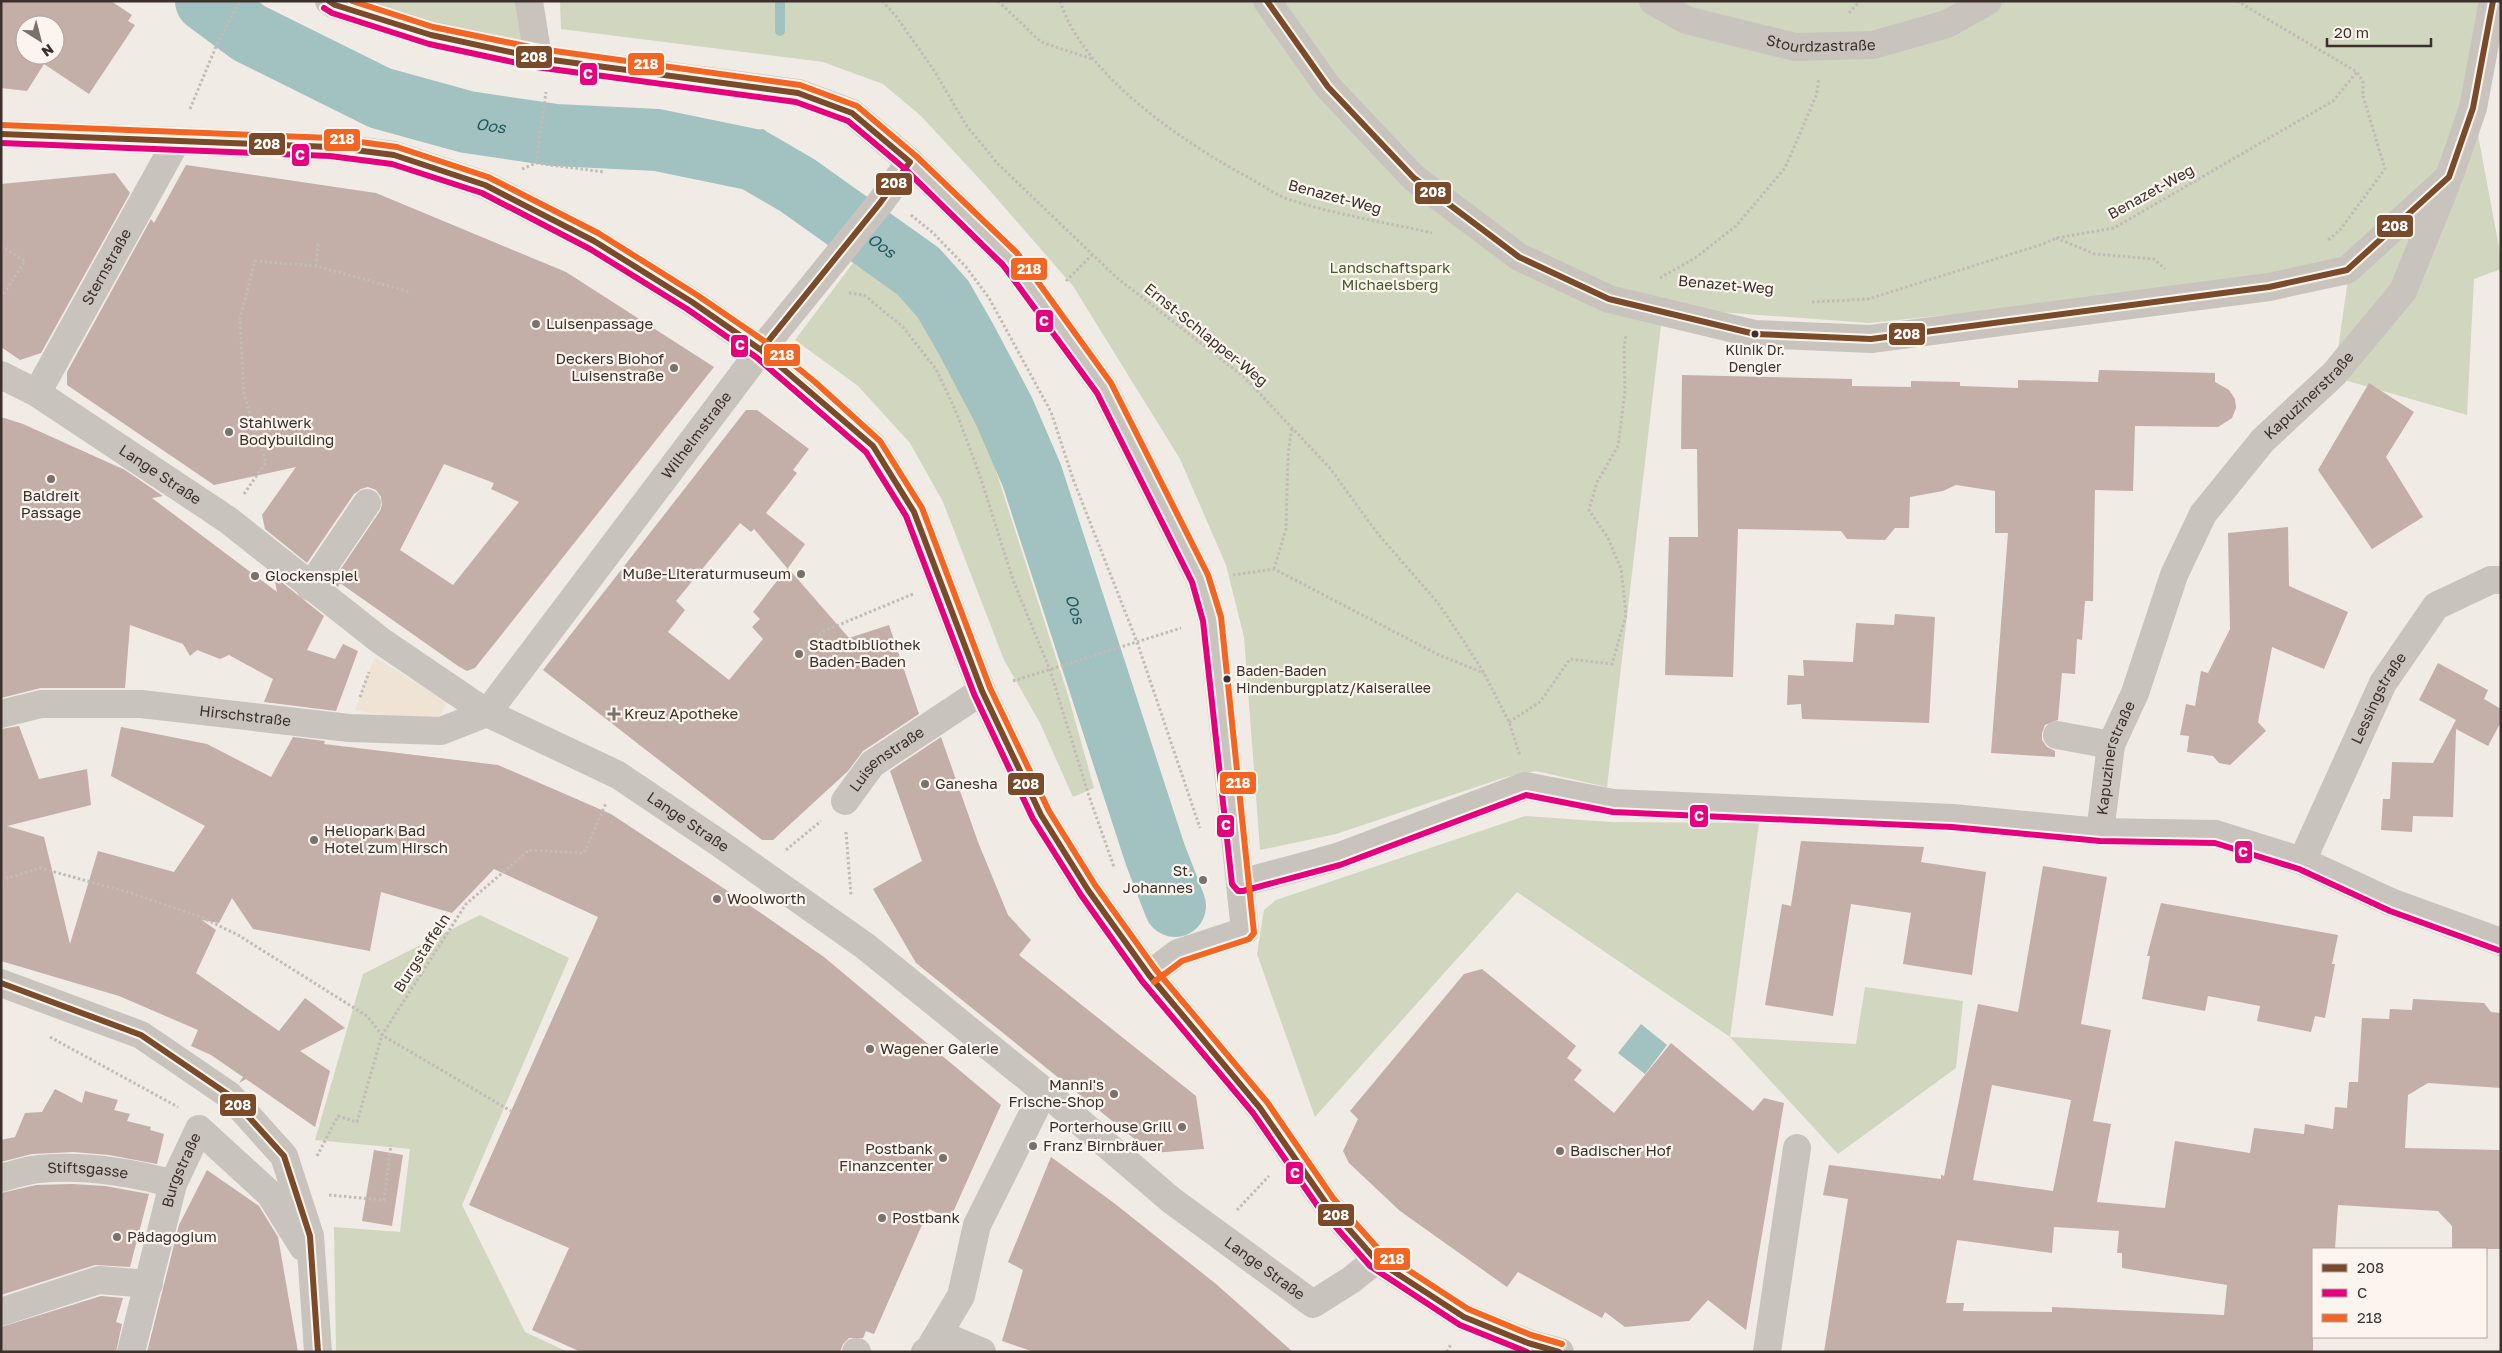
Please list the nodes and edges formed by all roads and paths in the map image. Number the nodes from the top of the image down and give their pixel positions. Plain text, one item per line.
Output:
1 (240, 1) edge
2 (329, 1) edge
3 (529, 1) edge
4 (882, 1) edge
5 (998, 1) edge
6 (1060, 1) edge
7 (1267, 1) edge
8 (1653, 1) edge
9 (1860, 1) edge
10 (1988, 1) edge
11 (2237, 1) edge
12 (2493, 1) edge
13 (1855, 7) dead end
14 (538, 58) junction
15 (1093, 60) junction
16 (2357, 72) junction
17 (546, 89) dead end
18 (1816, 96) dead end
19 (1, 134) edge
20 (176, 142) junction
21 (910, 162) junction
22 (536, 163) junction
23 (604, 172) dead end
24 (2449, 177) junction
25 (485, 185) junction
26 (883, 198) junction
27 (1438, 235) dead end
28 (2056, 238) junction
29 (2326, 241) dead end
30 (318, 244) dead end
31 (1, 246) edge
32 (1092, 255) junction
33 (316, 266) junction
34 (811, 290) junction
35 (410, 292) dead end
36 (1, 298) edge
37 (2196, 298) junction
38 (1810, 302) dead end
39 (1044, 305) junction
40 (1632, 305) junction
41 (761, 350) junction
42 (1, 374) edge
43 (37, 393) junction
44 (1292, 426) junction
45 (366, 503) dead end
46 (228, 520) junction
47 (1274, 570) junction
48 (1200, 579) junction
49 (2501, 580) edge
50 (941, 582) junction
51 (310, 587) junction
52 (1212, 619) junction
53 (381, 641) junction
54 (1137, 642) junction
55 (808, 645) dead end
56 (1050, 670) junction
57 (1484, 673) junction
58 (982, 692) junction
59 (487, 713) junction
60 (1, 714) edge
61 (1509, 722) junction
62 (348, 728) junction
63 (2057, 735) dead end
64 (2111, 745) junction
65 (618, 775) junction
66 (1525, 786) junction
67 (845, 801) junction
68 (1200, 828) dead end
69 (2100, 832) junction
70 (2302, 861) junction
71 (1114, 869) dead end
72 (759, 872) junction
73 (1, 880) edge
74 (1241, 883) junction
75 (2501, 942) edge
76 (864, 946) junction
77 (1150, 975) junction
78 (1, 983) edge
79 (382, 1034) junction
80 (50, 1037) dead end
81 (1044, 1091) junction
82 (511, 1111) dead end
83 (199, 1130) junction
84 (392, 1145) dead end
85 (1797, 1148) dead end
86 (1290, 1154) junction
87 (1, 1178) edge
88 (173, 1184) junction
89 (298, 1193) junction
90 (1216, 1232) junction
91 (1376, 1260) junction
92 (312, 1261) junction
93 (150, 1284) junction
94 (1, 1312) edge
95 (932, 1343) edge
96 (131, 1352) edge
97 (318, 1352) edge
98 (982, 1352) edge
99 (1560, 1352) edge
100 (1766, 1352) edge

1 - 20 path
2 - 14 street
3 - 14 street
4 - 32 path, Ernst-Schlapper-Weg
5 - 15 path
6 - 15 path
7 - 40 street
8 - 10 street, Stourdzastraße
9 - 13 path
11 - 16 path
12 - 24 street, Kapuzinerstraße
14 - 21 street
15 - 27 path, Benazet-Weg
16 - 28 path, Benazet-Weg
16 - 29 path
17 - 22 path
18 - 40 path
19 - 20 street
20 - 25 street
20 - 43 street, Sternstraße
21 - 26 street, Wilhelmstraße
21 - 39 street
22 - 23 path
22 - 25 path
24 - 37 street
24 - 64 street, Kapuzinerstraße
25 - 41 street
26 - 34 street, Wilhelmstraße
26 - 54 path
28 - 37 path
28 - 38 path, Benazet-Weg
30 - 33 path
31 - 36 path
32 - 39 path
32 - 44 path, Ernst-Schlapper-Weg
33 - 35 path
33 - 46 path
34 - 41 street, Wilhelmstraße
34 - 56 path
37 - 40 street
39 - 48 street
40 - 61 path
41 - 50 street
41 - 59 street, Wilhelmstraße
42 - 43 street, Lange Straße
43 - 46 street, Lange Straße
44 - 47 path
44 - 57 path, Ernst-Schlapper-Weg
45 - 51 street
46 - 51 street, Lange Straße
47 - 48 path
47 - 57 path
48 - 52 street
49 - 70 street, Lessingstraße
50 - 55 path
50 - 58 street
51 - 53 street, Lange Straße
52 - 54 path
52 - 74 street
53 - 59 street, Lange Straße
53 - 62 path
54 - 56 path
54 - 68 path
56 - 58 path
56 - 71 path
57 - 61 path, Ernst-Schlapper-Weg
58 - 67 street, Luisenstraße
58 - 77 street
59 - 62 street, Hirschstraße
59 - 65 street, Lange Straße
60 - 62 street, Hirschstraße
61 - 66 path, Ernst-Schlapper-Weg
63 - 64 street
64 - 69 street, Kapuzinerstraße
65 - 72 street, Lange Straße
65 - 79 path, Burgstaffeln
66 - 69 street, Kapuzinerstraße
66 - 74 street
67 - 72 path
67 - 76 path, Luisenstraße
69 - 70 street
70 - 75 street
72 - 76 street, Lange Straße
73 - 79 path
74 - 77 street
76 - 81 street, Lange Straße
77 - 86 street
78 - 89 street
79 - 82 path
79 - 89 path, Burgstaffeln
80 - 83 path
81 - 90 street, Lange Straße
81 - 95 street
83 - 88 street, Burgstraße
83 - 92 street, Burgstraße
84 - 89 path
85 - 100 street
86 - 90 path
86 - 91 street
87 - 88 street, Stiftsgasse
88 - 93 street, Burgstraße
89 - 92 street
90 - 91 street, Lange Straße
91 - 99 street
92 - 97 street
93 - 94 street
93 - 96 street, Burgstraße
95 - 98 street

